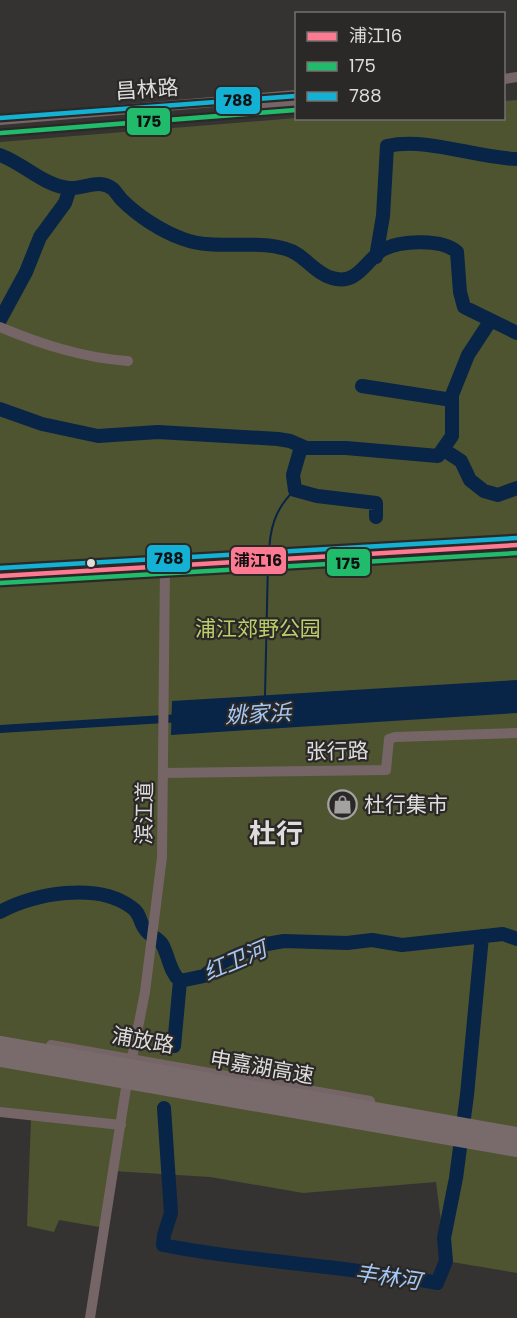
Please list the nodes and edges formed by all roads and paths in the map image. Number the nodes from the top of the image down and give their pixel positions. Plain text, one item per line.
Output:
1 (295, 95) edge
2 (295, 103) edge
3 (0, 120) edge
4 (0, 126) edge
5 (0, 327) edge
6 (128, 361) dead end
7 (517, 545) edge
8 (165, 566) junction
9 (0, 576) edge
10 (517, 733) edge
11 (164, 773) junction
12 (0, 1036) edge
13 (0, 1044) edge
14 (132, 1058) junction
15 (0, 1059) edge
16 (0, 1067) edge
17 (126, 1088) junction
18 (0, 1112) edge
19 (454, 1121) dead end
20 (121, 1125) junction
21 (517, 1135) edge
22 (453, 1139) dead end
23 (517, 1149) edge
24 (90, 1318) edge

1 - 3 street, 昌林路
2 - 4 street, 昌林路
5 - 6 street
7 - 8 street
8 - 9 street
8 - 11 street, 滨江道
10 - 11 street, 张行路
11 - 14 street, 滨江道
12 - 14 street, 浦放路
13 - 21 highway, 申嘉湖高速
14 - 19 street, 浦放路
15 - 23 highway, 申嘉湖高速
16 - 17 street
17 - 20 street
17 - 22 street
18 - 20 street
20 - 24 street

